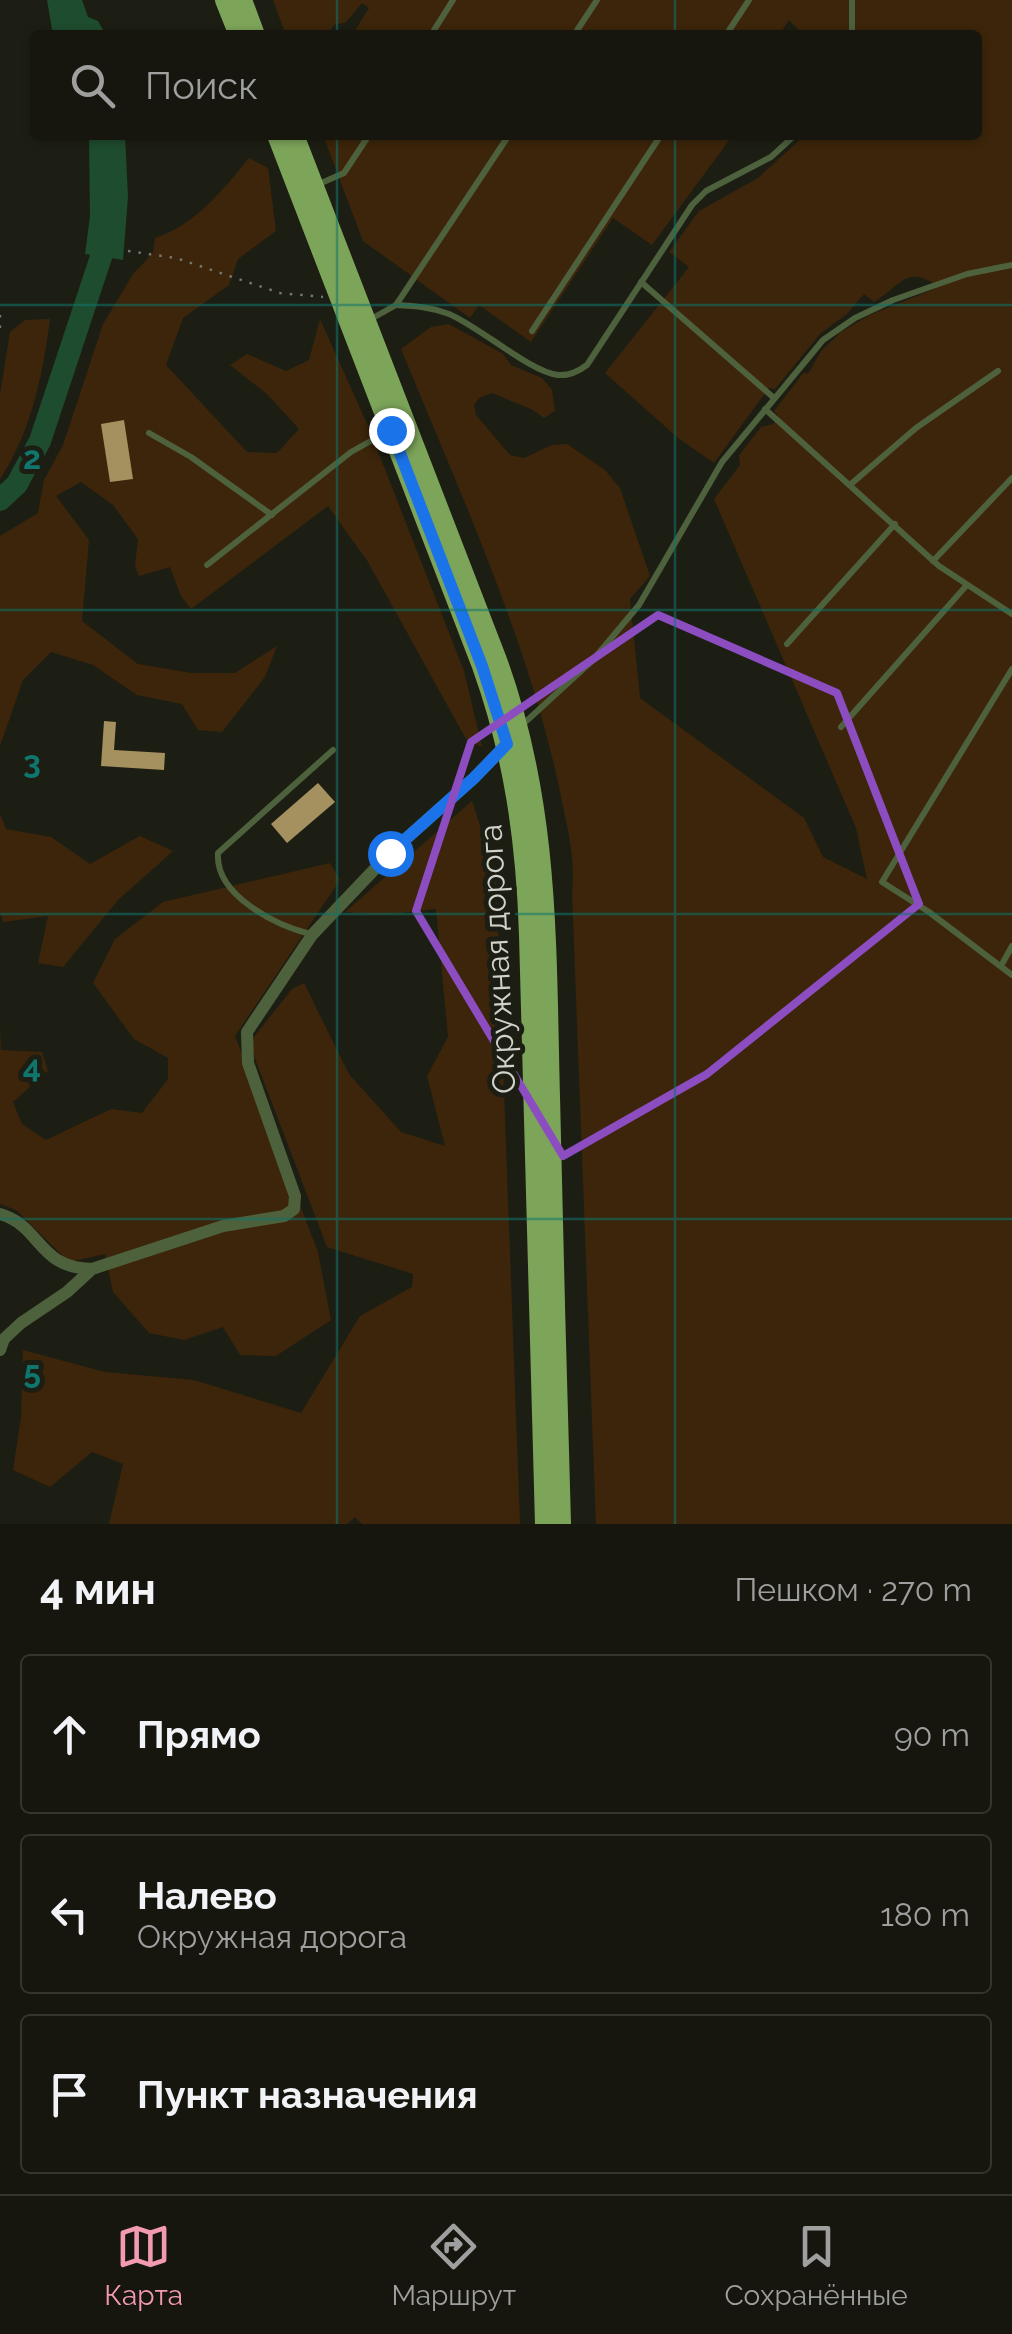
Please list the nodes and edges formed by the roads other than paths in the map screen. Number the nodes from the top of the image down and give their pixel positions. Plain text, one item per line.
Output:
1 (225, 0) edge
2 (242, 0) edge
3 (453, 0) edge
4 (597, 0) edge
5 (749, 0) edge
6 (852, 0) edge
7 (236, 30) edge
8 (254, 30) edge
9 (435, 30) edge
10 (577, 30) edge
11 (729, 30) edge
12 (852, 30) edge
13 (279, 140) edge
14 (296, 140) edge
15 (366, 140) edge
16 (506, 140) edge
17 (658, 140) edge
18 (790, 140) edge
19 (313, 186) junction
20 (1012, 265) edge
21 (640, 282) junction
22 (396, 305) junction
23 (366, 322) junction
24 (532, 330) dead end
25 (998, 371) dead end
26 (774, 398) junction
27 (764, 409) junction
28 (391, 430) junction
29 (149, 434) dead end
30 (1012, 478) edge
31 (851, 484) junction
32 (272, 514) junction
33 (895, 524) junction
34 (934, 561) junction
35 (207, 565) dead end
36 (966, 586) junction
37 (1012, 614) edge
38 (787, 644) dead end
39 (1012, 669) edge
40 (841, 728) dead end
41 (513, 736) junction
42 (333, 750) dead end
43 (312, 934) junction
44 (1012, 946) edge
45 (1001, 966) junction
46 (1012, 975) edge
47 (0, 1214) edge
48 (92, 1269) junction
49 (0, 1350) edge
50 (545, 1524) edge
51 (561, 1524) edge

1 - 7 main road
2 - 8 main road
3 - 9 lane
4 - 10 lane
5 - 11 lane
6 - 12 lane
13 - 28 main road, Окружная дорога
14 - 19 main road, Окружная дорога
15 - 19 lane
16 - 22 lane
17 - 24 lane
18 - 21 lane
19 - 23 main road, Окружная дорога
20 - 26 lane
21 - 22 lane
21 - 26 lane
22 - 23 lane
23 - 41 main road, Окружная дорога
25 - 31 lane
26 - 27 lane
27 - 31 lane
27 - 41 lane
28 - 32 lane
28 - 41 main road, Окружная дорога
29 - 32 lane
30 - 34 lane
31 - 33 lane
32 - 35 lane
33 - 34 lane
33 - 38 lane
34 - 36 lane
36 - 37 lane
36 - 40 lane
39 - 45 lane
41 - 43 street
41 - 50 main road, Окружная дорога
41 - 51 main road, Окружная дорога
42 - 43 lane
43 - 48 street
44 - 45 lane
45 - 46 lane
47 - 48 street
48 - 49 street

